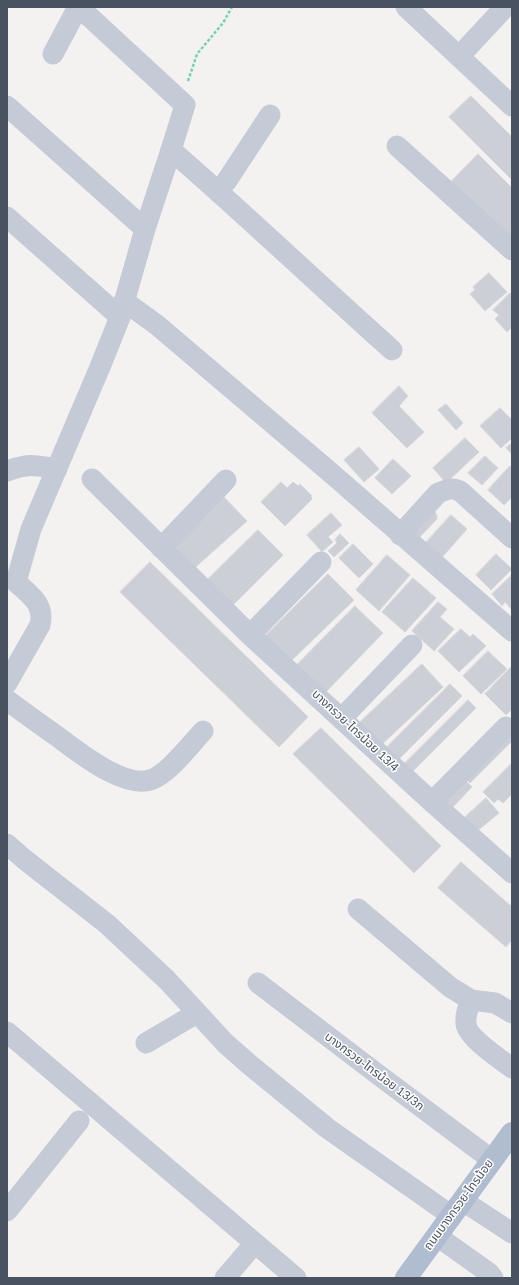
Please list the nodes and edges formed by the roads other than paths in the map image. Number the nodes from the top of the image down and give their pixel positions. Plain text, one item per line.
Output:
1 (79, 7) edge
2 (406, 7) edge
3 (505, 7) edge
4 (467, 48) dead end
5 (53, 54) dead end
6 (7, 106) edge
7 (512, 106) edge
8 (270, 115) dead end
9 (173, 144) junction
10 (397, 146) dead end
11 (226, 182) junction
12 (7, 217) edge
13 (145, 229) junction
14 (512, 250) edge
15 (330, 276) dead end
16 (122, 309) junction
17 (392, 350) dead end
18 (57, 469) junction
19 (7, 471) edge
20 (92, 479) dead end
21 (226, 480) dead end
22 (400, 535) junction
23 (512, 538) edge
24 (161, 548) junction
25 (321, 562) dead end
26 (12, 580) edge
27 (512, 631) edge
28 (250, 635) junction
29 (412, 646) dead end
30 (7, 683) edge
31 (7, 700) edge
32 (342, 718) junction
33 (506, 727) dead end
34 (203, 731) dead end
35 (432, 802) junction
36 (7, 844) edge
37 (512, 873) edge
38 (358, 909) dead end
39 (258, 983) dead end
40 (471, 1000) junction
41 (197, 1013) junction
42 (512, 1013) edge
43 (7, 1032) edge
44 (146, 1043) dead end
45 (512, 1068) edge
46 (79, 1121) dead end
47 (512, 1132) edge
48 (492, 1160) junction
49 (458, 1208) junction
50 (7, 1211) edge
51 (512, 1233) edge
52 (437, 1236) junction
53 (255, 1243) junction
54 (225, 1278) edge
55 (296, 1278) edge
56 (406, 1278) edge
57 (493, 1278) edge

1 - 5 street
1 - 9 street
2 - 7 street
3 - 4 street
6 - 13 street
8 - 11 street
9 - 11 street
9 - 13 street
9 - 17 street
10 - 14 street
11 - 15 street
12 - 16 street
13 - 16 street
16 - 18 street
16 - 22 street
18 - 19 street
18 - 26 street
20 - 24 street, บางกรวย-ไทรน้อย 13/4
21 - 24 street
22 - 23 street
22 - 27 street
24 - 28 street, บางกรวย-ไทรน้อย 13/4
25 - 28 street
26 - 30 street
28 - 32 street, บางกรวย-ไทรน้อย 13/4
29 - 32 street
31 - 34 street
32 - 35 street, บางกรวย-ไทรน้อย 13/4
33 - 35 street
35 - 37 street, บางกรวย-ไทรน้อย 13/4
36 - 41 street
38 - 40 street
39 - 48 street, บางกรวย-ไทรน้อย 13/3ก
40 - 42 street
40 - 45 street
41 - 44 street
41 - 49 street
43 - 53 street
46 - 50 street
47 - 48 main road, ถนนบางกรวย-ไทรน้อย
48 - 49 main road, ถนนบางกรวย-ไทรน้อย
49 - 51 street
49 - 52 main road, ถนนบางกรวย-ไทรน้อย
52 - 56 main road, ถนนบางกรวย-ไทรน้อย
52 - 57 street
53 - 54 street
53 - 55 street

